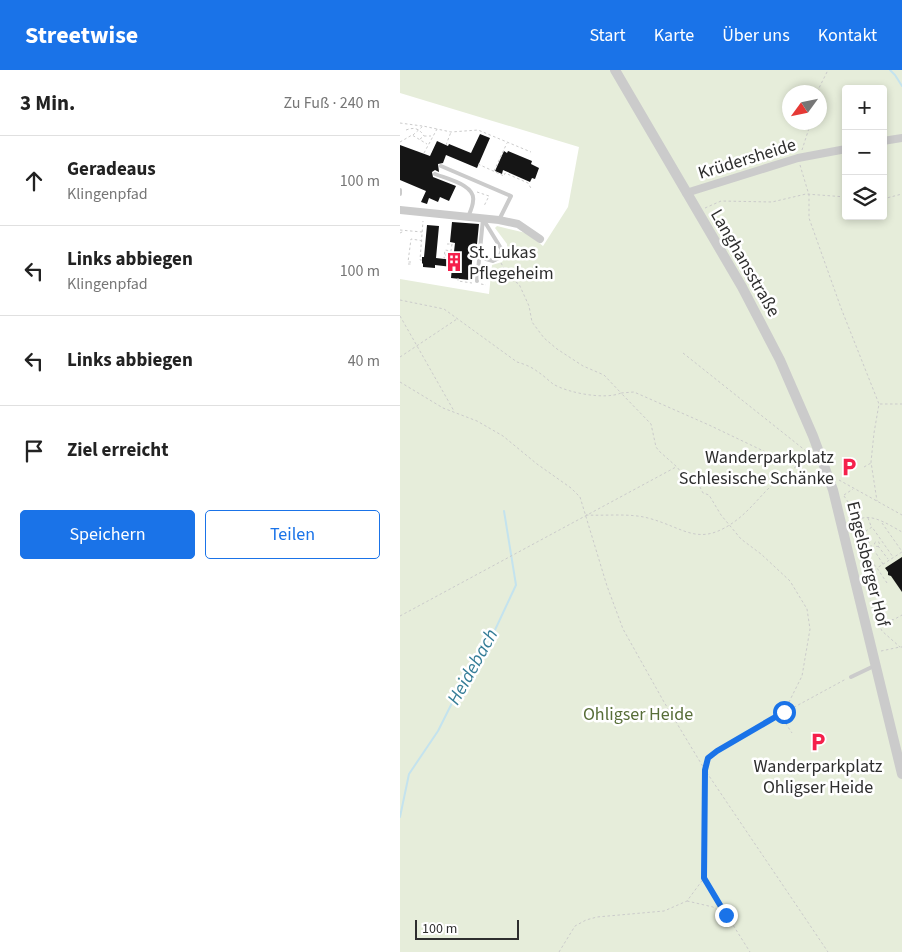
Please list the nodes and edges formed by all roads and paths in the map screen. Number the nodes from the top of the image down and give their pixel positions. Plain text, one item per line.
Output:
1 (616, 70) edge
2 (828, 70) edge
3 (821, 85) edge
4 (400, 123) edge
5 (424, 126) junction
6 (437, 129) junction
7 (406, 130) dead end
8 (419, 130) junction
9 (810, 130) edge
10 (451, 132) junction
11 (412, 135) junction
12 (424, 136) junction
13 (432, 136) junction
14 (902, 138) edge
15 (420, 139) junction
16 (887, 140) edge
17 (400, 142) edge
18 (507, 142) junction
19 (428, 144) junction
20 (446, 145) dead end
21 (842, 149) edge
22 (531, 152) dead end
23 (424, 153) dead end
24 (798, 158) junction
25 (478, 164) dead end
26 (442, 166) dead end
27 (494, 172) junction
28 (435, 174) dead end
29 (467, 187) junction
30 (400, 190) edge
31 (532, 190) dead end
32 (686, 193) junction
33 (400, 194) edge
34 (902, 194) edge
35 (810, 195) junction
36 (842, 197) edge
37 (887, 198) edge
38 (484, 206) dead end
39 (400, 210) edge
40 (698, 212) junction
41 (468, 217) junction
42 (484, 218) junction
43 (499, 220) junction
44 (423, 221) dead end
45 (400, 230) edge
46 (404, 230) junction
47 (422, 232) junction
48 (400, 233) edge
49 (540, 239) dead end
50 (423, 241) junction
51 (447, 244) dead end
52 (480, 252) junction
53 (499, 258) junction
54 (447, 259) dead end
55 (422, 260) dead end
56 (408, 264) dead end
57 (458, 278) dead end
58 (477, 282) joint
59 (400, 300) edge
60 (400, 316) edge
61 (458, 318) junction
62 (417, 346) junction
63 (682, 353) dead end
64 (400, 357) edge
65 (400, 382) edge
66 (621, 393) junction
67 (879, 404) junction
68 (902, 404) edge
69 (454, 412) junction
70 (872, 462) junction
71 (676, 466) junction
72 (824, 466) junction
73 (797, 467) junction
74 (864, 467) dead end
75 (830, 480) junction
76 (854, 488) junction
77 (878, 502) junction
78 (586, 515) junction
79 (902, 515) edge
80 (868, 518) junction
81 (860, 519) junction
82 (882, 522) junction
83 (729, 524) junction
84 (855, 527) junction
85 (872, 527) junction
86 (902, 532) edge
87 (863, 533) junction
88 (856, 539) junction
89 (878, 546) dead end
90 (902, 552) edge
91 (894, 556) junction
92 (888, 560) junction
93 (883, 564) junction
94 (876, 568) junction
95 (887, 583) dead end
96 (902, 615) edge
97 (400, 616) edge
98 (892, 619) dead end
99 (901, 647) edge
100 (881, 651) dead end
101 (876, 665) junction
102 (851, 677) joint
103 (784, 712) junction
104 (780, 715) junction
105 (792, 733) dead end
106 (705, 770) junction
107 (902, 774) edge
108 (704, 878) junction
109 (687, 901) junction
110 (726, 915) junction
111 (559, 952) edge
112 (750, 952) edge
113 (828, 952) edge

1 - 32 street, Langhansstraße
2 - 3 path
4 - 5 path
5 - 6 path
5 - 8 path
6 - 10 path
6 - 13 path
7 - 8 path
8 - 11 path
8 - 12 path
9 - 24 path
10 - 18 path
10 - 20 path
11 - 15 path
11 - 17 path
12 - 13 path
12 - 15 path
13 - 19 path
14 - 16 street
15 - 19 path
18 - 22 path
18 - 27 path
19 - 23 path
21 - 24 street, Krüdersheide
24 - 32 street, Krüdersheide
24 - 35 path
25 - 27 path
26 - 43 lane
27 - 31 path
28 - 29 lane
29 - 38 path
29 - 41 lane
30 - 33 lane
32 - 40 street, Langhansstraße
34 - 37 path
35 - 36 path
35 - 40 path
35 - 67 path
39 - 41 street
40 - 72 street, Langhansstraße
41 - 42 street
42 - 43 street
42 - 52 lane
42 - 53 lane
43 - 49 street
44 - 47 path
45 - 46 path
46 - 47 path
46 - 48 path
47 - 50 path
50 - 55 path
50 - 56 path
51 - 54 path
52 - 53 lane
52 - 58 lane
53 - 66 path
57 - 58 path
59 - 61 path
60 - 62 path
61 - 62 path
61 - 66 path
62 - 64 path
62 - 69 path
63 - 72 path
65 - 69 path
66 - 71 path
66 - 73 path
67 - 68 path
67 - 70 path
69 - 78 path
70 - 74 path
70 - 77 path
71 - 78 path
71 - 83 path
72 - 75 street, Langhansstraße
73 - 75 path
73 - 83 path
75 - 76 path
75 - 101 street, Engelsberger Hof
76 - 77 path
76 - 81 path
77 - 79 path
78 - 83 path
78 - 97 path
78 - 106 path
80 - 81 path
80 - 82 path
80 - 85 path
81 - 84 path
82 - 86 path
82 - 90 path
83 - 103 path
84 - 87 path
84 - 88 path
85 - 87 path
85 - 91 path
87 - 93 path
88 - 94 path
88 - 99 path
89 - 92 path
90 - 91 path
91 - 92 path
92 - 93 path
93 - 94 path
94 - 95 path
96 - 98 path
99 - 100 path
101 - 102 lane
101 - 107 street, Engelsberger Hof
102 - 103 path
103 - 104 path
104 - 105 path
104 - 106 path
106 - 108 path
106 - 113 path
108 - 109 path
108 - 110 path
109 - 110 path
109 - 111 path
110 - 112 path

